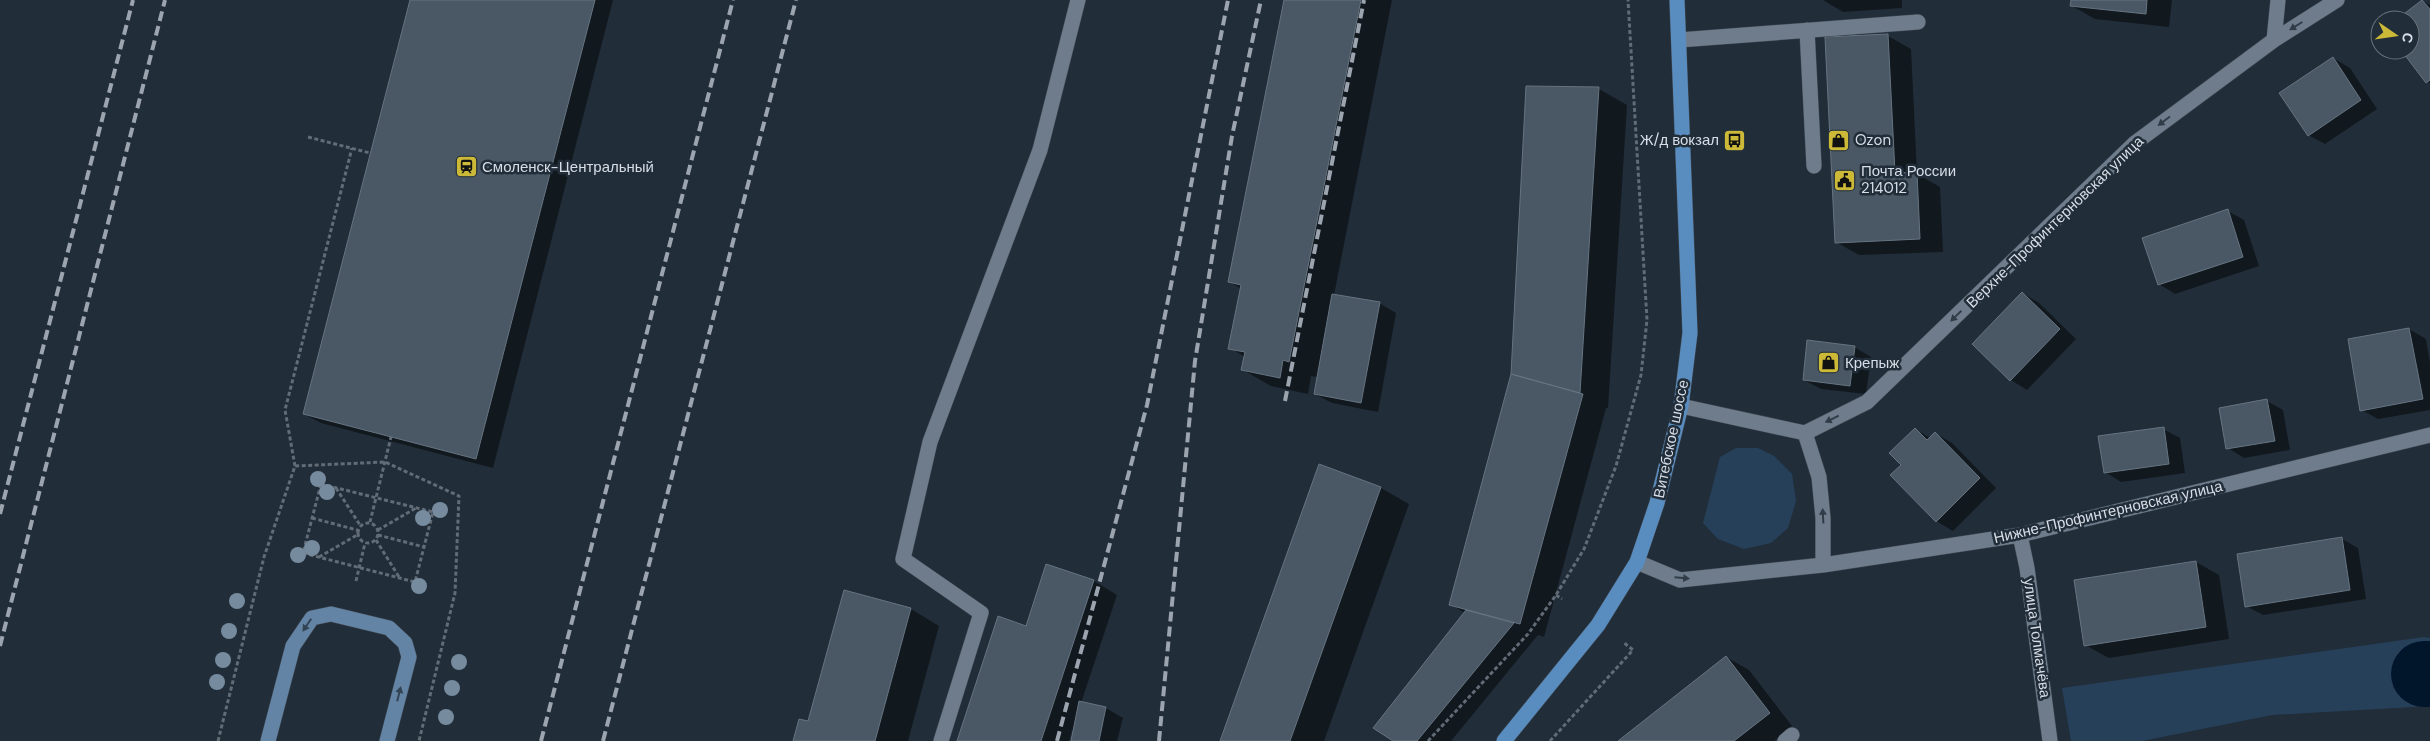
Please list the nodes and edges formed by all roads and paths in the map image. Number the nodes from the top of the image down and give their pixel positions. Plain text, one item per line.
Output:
1 (1078, 0) edge
2 (1628, 0) edge
3 (1677, 0) edge
4 (2278, 0) edge
5 (2337, 0) edge
6 (1918, 22) dead end
7 (1807, 30) junction
8 (1679, 40) junction
9 (2274, 40) junction
10 (308, 137) dead end
11 (352, 148) junction
12 (370, 153) dead end
13 (1814, 166) dead end
14 (1681, 406) junction
15 (1805, 433) junction
16 (2430, 435) edge
17 (391, 437) dead end
18 (385, 462) junction
19 (295, 466) junction
20 (336, 487) junction
21 (376, 498) junction
22 (417, 508) junction
23 (312, 518) junction
24 (370, 522) junction
25 (360, 526) junction
26 (357, 530) junction
27 (378, 530) junction
28 (357, 535) junction
29 (378, 535) junction
30 (2020, 535) junction
31 (376, 540) junction
32 (365, 543) junction
33 (424, 547) junction
34 (318, 557) junction
35 (1637, 562) junction
36 (1822, 565) junction
37 (359, 567) junction
38 (399, 578) junction
39 (356, 581) dead end
40 (1556, 595) junction
41 (1562, 599) dead end
42 (1622, 642) dead end
43 (218, 741) edge
44 (268, 741) edge
45 (387, 741) edge
46 (419, 741) edge
47 (941, 741) edge
48 (1428, 741) edge
49 (1504, 741) edge
50 (1550, 741) edge
51 (2050, 741) edge

1 - 47 street
2 - 40 path
3 - 8 main road, Витебское шоссе
4 - 9 street
5 -> 9 street, Верхне-Профинтерновская улица
6 - 7 street
7 - 8 street
7 - 13 street
8 - 14 main road, Витебское шоссе
9 -> 15 street, Верхне-Профинтерновская улица
10 - 11 path
11 - 12 path
11 - 19 path
14 - 15 street
14 - 35 main road, Витебское шоссе
36 -> 15 street
16 - 30 street, Нижне-Профинтерновская улица
17 - 18 path
18 - 19 path
18 - 21 path
18 - 46 path
19 - 43 path
20 - 21 path
20 - 23 path
20 - 25 path
21 - 22 path
21 - 24 path
22 - 27 path
22 - 33 path
23 - 26 path
23 - 34 path
24 - 25 path
24 - 27 path
25 - 26 path
26 - 28 path
27 - 29 path
28 - 32 path
28 - 34 path
29 - 31 path
29 - 33 path
30 - 36 street, Нижне-Профинтерновская улица
30 - 51 street, улица Толмачёва
31 - 32 path
31 - 38 path
32 - 37 path
33 - 38 path
34 - 37 path
35 -> 36 street, Нижне-Профинтерновская улица
35 - 49 main road, Витебское шоссе
37 - 38 path
37 - 39 path
40 - 41 path
40 - 48 path
42 - 50 path
45 -> 44 main road

